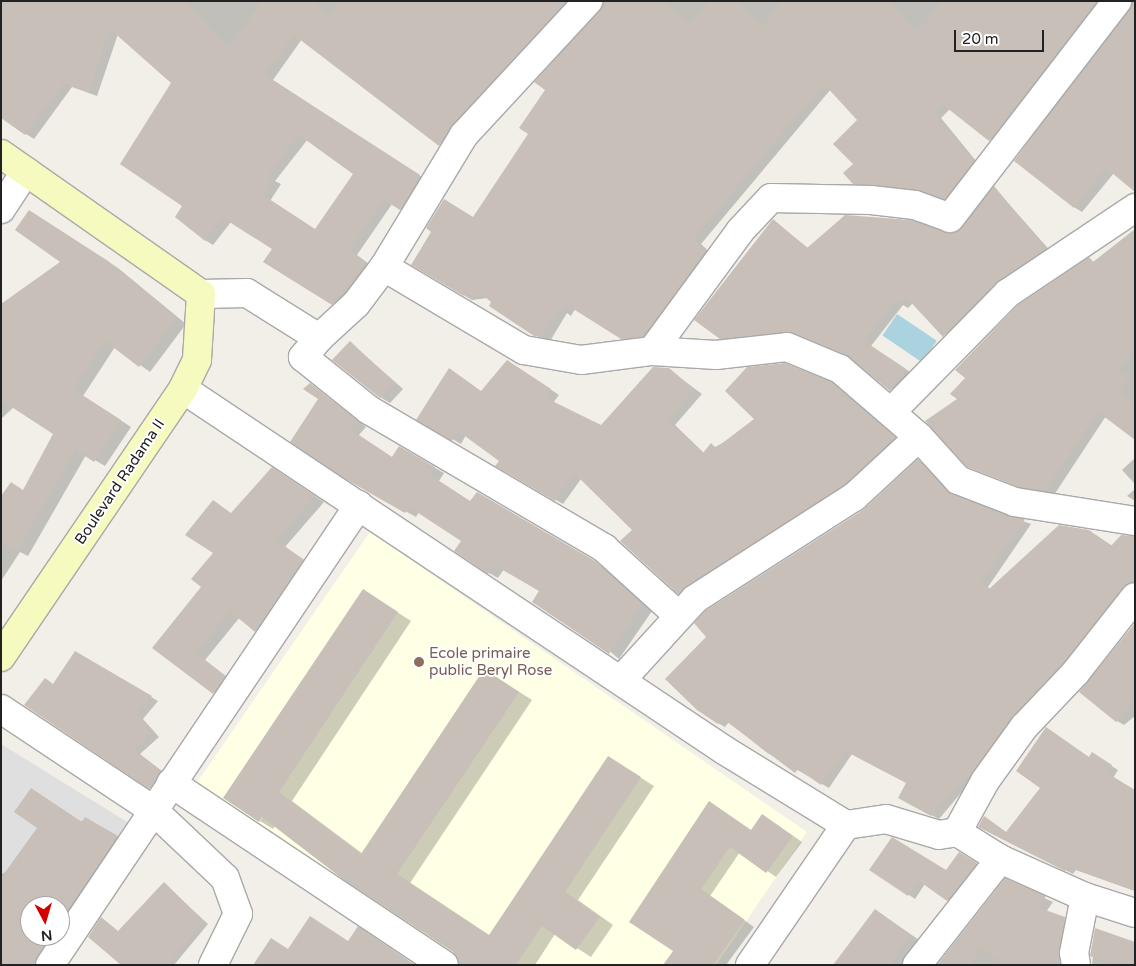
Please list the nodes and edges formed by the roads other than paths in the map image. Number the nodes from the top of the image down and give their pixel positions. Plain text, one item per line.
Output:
1 (588, 1) edge
2 (1117, 1) edge
3 (1, 154) edge
4 (26, 171) junction
5 (1, 208) edge
6 (1135, 208) edge
7 (384, 267) junction
8 (201, 294) junction
9 (319, 338) junction
10 (652, 351) junction
11 (183, 389) junction
12 (891, 412) junction
13 (919, 437) junction
14 (359, 506) junction
15 (1135, 520) edge
16 (1135, 596) edge
17 (678, 615) junction
18 (1, 657) edge
19 (622, 679) junction
20 (1, 710) edge
21 (171, 783) junction
22 (153, 810) junction
23 (846, 825) junction
24 (957, 832) junction
25 (1000, 858) junction
26 (1085, 897) junction
27 (1135, 913) edge
28 (50, 965) edge
29 (213, 965) edge
30 (444, 965) edge
31 (750, 965) edge
32 (917, 965) edge
33 (1076, 965) edge

1 - 7 street
2 - 10 street
3 - 4 street
4 - 5 street
4 - 8 street
6 - 12 street
7 - 9 street
7 - 10 street
8 - 9 street
8 - 11 street, Boulevard Radama II
9 - 17 street
10 - 12 street
11 - 14 street
11 - 18 street, Boulevard Radama II
12 - 13 street
13 - 15 street
13 - 17 street
14 - 19 street
14 - 21 street
16 - 24 street
17 - 19 street
19 - 23 street
20 - 22 street
21 - 22 street
21 - 30 street
22 - 28 street
22 - 29 street
23 - 24 street
23 - 31 street
24 - 25 street
25 - 26 street
25 - 32 street
26 - 27 street
26 - 33 street

